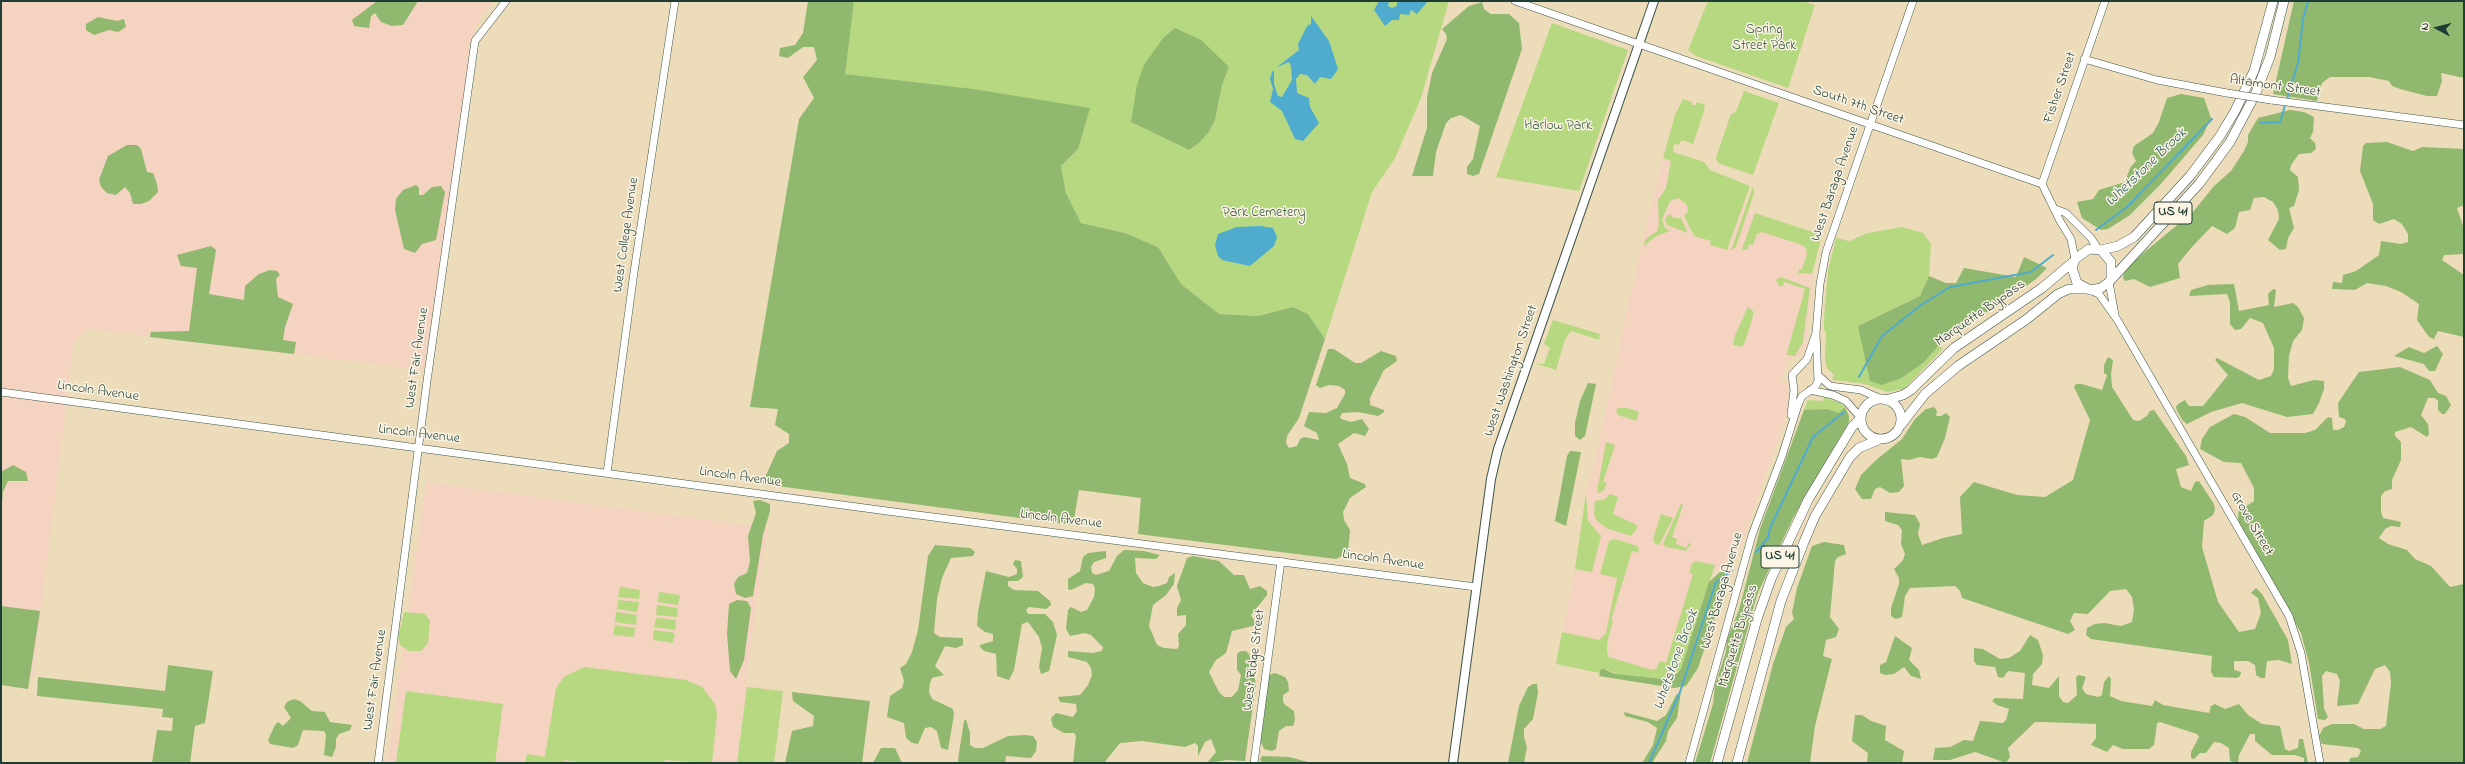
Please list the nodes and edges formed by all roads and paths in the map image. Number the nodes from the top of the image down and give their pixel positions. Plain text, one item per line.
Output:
1 (506, 1) edge
2 (675, 1) edge
3 (1515, 1) edge
4 (1654, 1) edge
5 (1914, 1) edge
6 (2105, 1) edge
7 (2273, 1) edge
8 (2284, 1) edge
9 (1639, 45) junction
10 (2084, 59) junction
11 (1870, 124) junction
12 (2464, 126) edge
13 (2042, 184) junction
14 (2055, 209) junction
15 (2099, 250) junction
16 (2074, 260) junction
17 (2110, 280) junction
18 (2088, 289) junction
19 (2115, 315) junction
20 (1816, 333) junction
21 (1800, 366) junction
22 (1817, 374) junction
23 (1794, 385) junction
24 (1809, 390) junction
25 (1, 392) edge
26 (1883, 399) junction
27 (1860, 418) junction
28 (1901, 425) junction
29 (1790, 428) junction
30 (1878, 440) junction
31 (419, 449) junction
32 (607, 473) junction
33 (1281, 561) junction
34 (1476, 587) junction
35 (378, 763) edge
36 (1254, 763) edge
37 (1453, 763) edge
38 (1688, 763) edge
39 (1717, 763) edge
40 (1737, 763) edge
41 (2320, 763) edge

1 - 31 street, West Fair Avenue
2 - 32 street, West College Avenue
3 - 9 street, South 7th Street
4 - 9 main road, West Washington Street
5 - 11 street, West Baraga Avenue
6 - 10 street, Fisher Street
7 - 15 highway, US 41
8 - 17 highway, US 41
9 - 11 street, South 7th Street
9 - 34 main road, West Washington Street
10 - 12 street, Altamont Street, bridge
10 - 13 street, Fisher Street
11 - 13 street, South 7th Street
11 - 20 street, West Baraga Avenue
13 - 14 street
14 - 15 street
14 - 16 street
15 - 16 highway, US 41
15 - 17 highway
16 - 18 highway
16 - 26 highway, Marquette Bypass / US 41
17 - 18 highway, US 41
17 - 19 street, Grove Street
18 - 19 street, Grove Street
18 - 28 highway, Marquette Bypass / US 41
19 - 41 street, Grove Street
20 - 21 street, West Baraga Avenue
20 - 22 street, West Baraga Avenue
21 - 22 street
21 - 23 street
22 - 24 street
22 - 26 street
23 - 24 street
23 - 29 street, West Baraga Avenue
24 - 27 street
24 - 29 street, West Baraga Avenue
25 - 31 street, Lincoln Avenue
26 - 27 highway, US 41
26 - 28 highway
27 - 30 highway
27 - 39 highway, Marquette Bypass / US 41
28 - 30 highway, US 41
29 - 38 street, West Baraga Avenue
30 - 40 highway, US 41
31 - 32 street, Lincoln Avenue
31 - 35 street, West Fair Avenue
32 - 33 street, Lincoln Avenue
33 - 34 street, Lincoln Avenue
33 - 36 street, West Ridge Street
34 - 37 main road, West Washington Street

